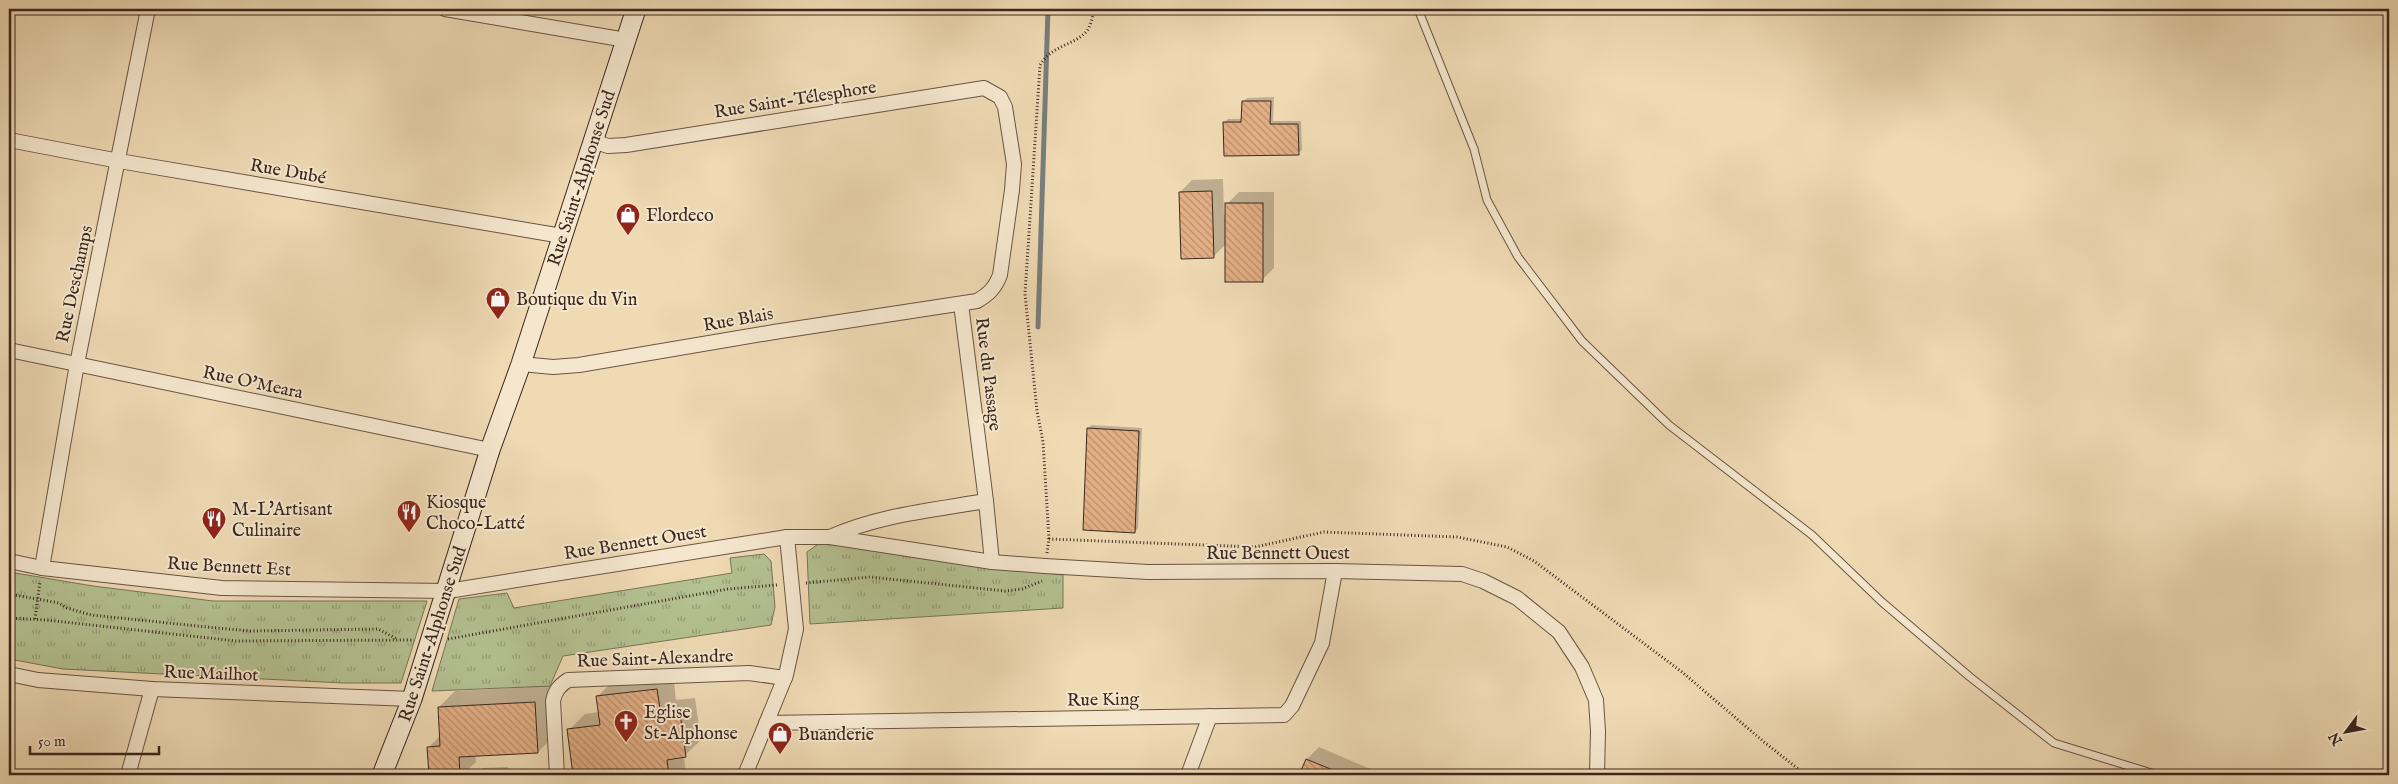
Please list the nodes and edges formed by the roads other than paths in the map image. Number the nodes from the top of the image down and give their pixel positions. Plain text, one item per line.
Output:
1 (148, 9) edge
2 (445, 9) edge
3 (636, 9) edge
4 (1418, 9) edge
5 (626, 40) junction
6 (1000, 97) joint
7 (9, 140) edge
8 (593, 141) junction
9 (119, 161) junction
10 (562, 236) junction
11 (961, 304) junction
12 (9, 350) edge
13 (77, 364) junction
14 (521, 364) junction
15 (490, 450) junction
16 (986, 501) junction
17 (787, 537) junction
18 (830, 538) junction
19 (9, 561) edge
20 (992, 562) junction
21 (42, 568) junction
22 (1335, 571) junction
23 (448, 591) junction
24 (9, 674) edge
25 (785, 678) junction
26 (152, 689) junction
27 (412, 700) junction
28 (1210, 716) junction
29 (766, 723) junction
30 (395, 745) junction
31 (128, 775) edge
32 (382, 775) edge
33 (390, 775) edge
34 (557, 775) edge
35 (745, 775) edge
36 (1188, 775) edge
37 (1597, 775) edge
38 (2158, 775) edge

1 - 9 street, Rue Deschamps
2 - 5 street
3 - 5 main road, Rue Saint-Alphonse Sud
4 - 38 lane
5 - 8 main road, Rue Saint-Alphonse Sud
6 - 8 street, Rue Saint-Télesphore
6 - 11 street, Rue du Passage
7 - 9 street, Rue Dubé
8 - 10 main road, Rue Saint-Alphonse Sud
9 - 10 street, Rue Dubé
9 - 13 street, Rue Deschamps
10 - 14 main road, Rue Saint-Alphonse Sud
11 - 14 street, Rue Blais
11 - 16 street, Rue du Passage
12 - 13 street, Rue O'Meara
13 - 15 street, Rue O'Meara
13 - 21 street, Rue Deschamps
14 - 15 main road, Rue Saint-Alphonse Sud
15 - 23 main road, Rue Saint-Alphonse Sud
16 - 18 street, Rue Bennett Ouest
16 - 20 street, Rue du Passage
17 - 18 street, Rue Bennett Ouest
17 - 23 street, Rue Bennett Ouest
17 - 25 street
18 - 20 street, Rue Bennett Ouest
19 - 21 street, Rue Bennett Est
20 - 22 street, Rue Bennett Ouest
21 - 23 street, Rue Bennett Est
22 - 28 street, Rue King
22 - 37 street, Rue Bennett Ouest
23 - 27 main road, Rue Saint-Alphonse Sud
24 - 26 street, Rue Mailhot
25 - 29 street
25 - 34 street, Rue Saint-Alexandre
26 - 27 street, Rue Mailhot
26 - 31 street
27 - 30 main road, Rue Saint-Alphonse Sud
28 - 29 street, Rue King
28 - 36 street
29 - 35 street
30 - 32 main road, Rue Saint-Alphonse Sud
30 - 33 main road, Rue Saint-Alphonse Sud

